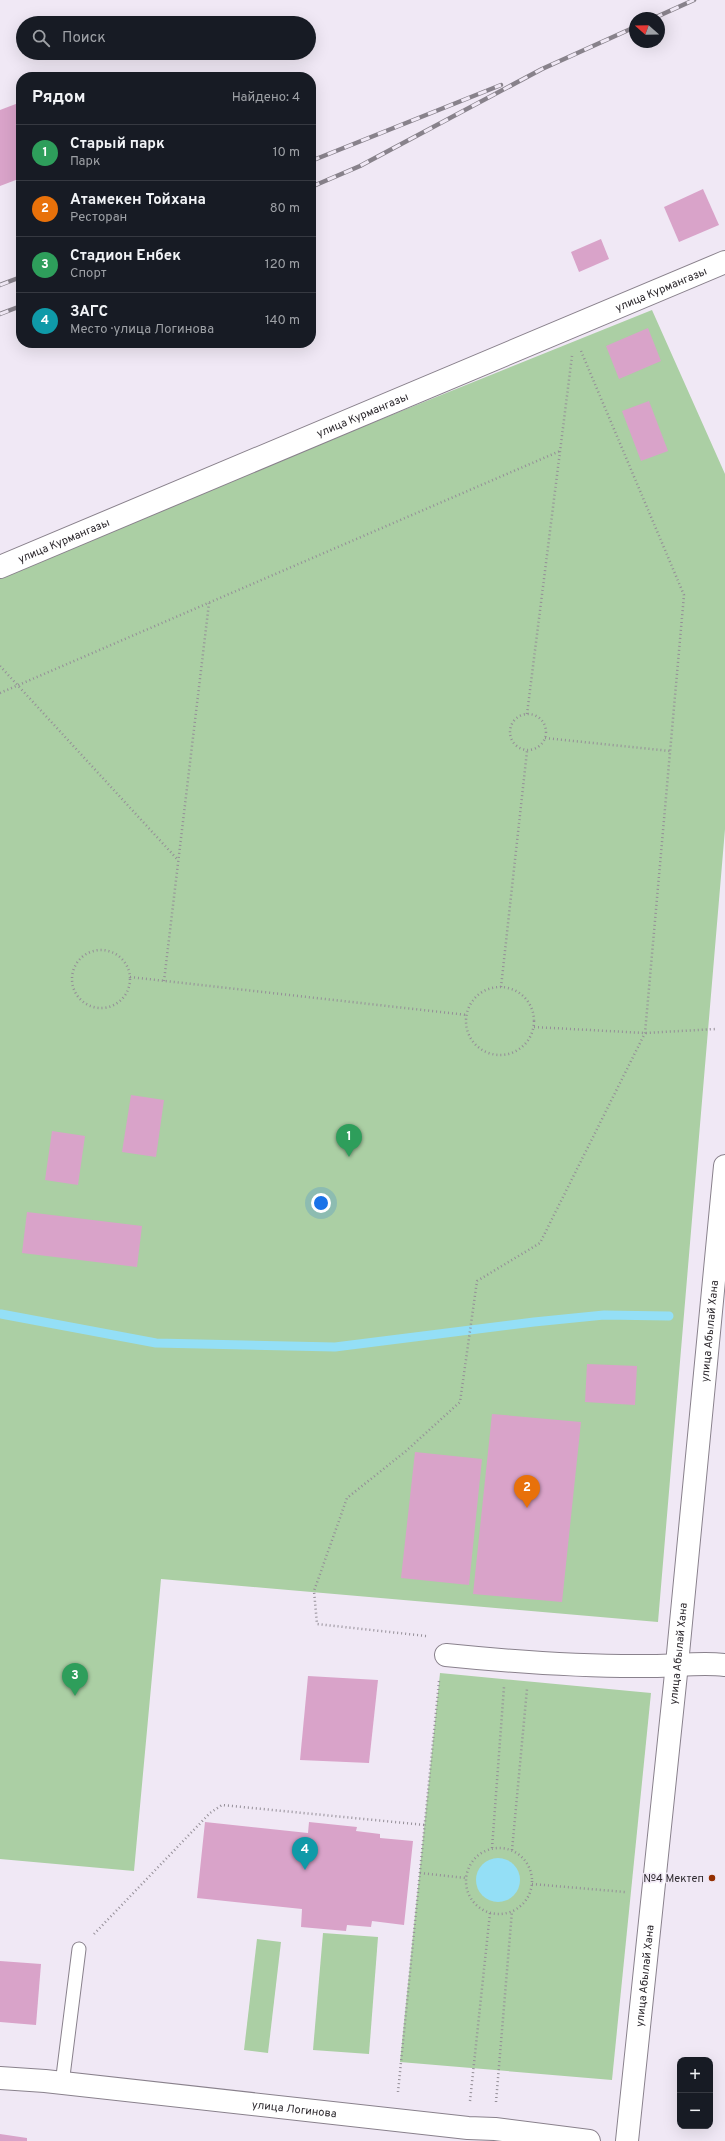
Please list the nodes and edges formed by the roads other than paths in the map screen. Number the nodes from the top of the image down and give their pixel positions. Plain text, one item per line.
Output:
1 (725, 262) edge
2 (0, 567) edge
3 (725, 1166) edge
4 (443, 1664) road end
5 (677, 1664) junction
6 (725, 1665) edge
7 (79, 1949) road end
8 (0, 2078) edge
9 (62, 2084) junction
10 (589, 2141) edge
11 (627, 2141) edge

1 - 2 street, улица Курмангазы
3 - 5 street, улица Абылай Хана
4 - 5 street
5 - 6 street
5 - 11 street, улица Абылай Хана
7 - 9 lane
8 - 9 street, улица Логинова
9 - 10 street, улица Логинова

